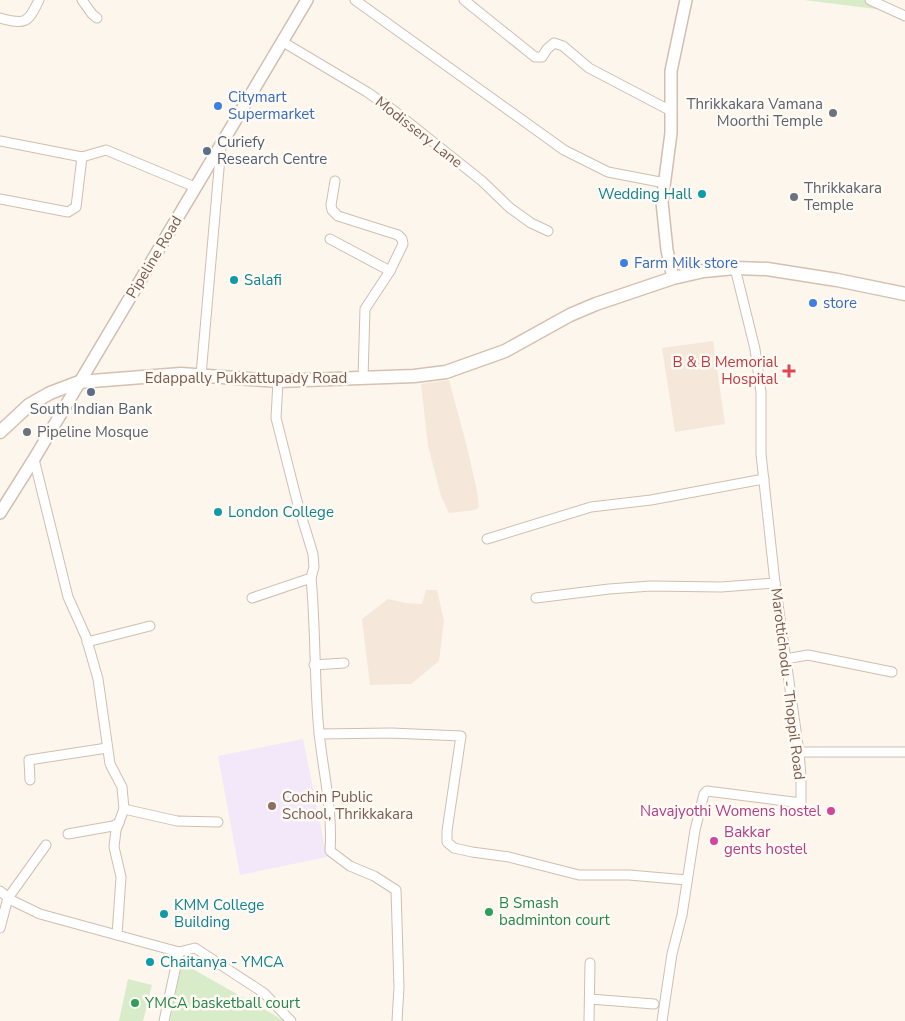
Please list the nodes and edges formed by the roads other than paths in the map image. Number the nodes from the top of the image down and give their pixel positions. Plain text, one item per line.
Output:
1 (40, 0) edge
2 (82, 0) edge
3 (307, 0) edge
4 (355, 0) edge
5 (464, 0) edge
6 (686, 0) edge
7 (870, 0) edge
8 (905, 16) edge
9 (0, 18) edge
10 (97, 18) dead end
11 (283, 42) junction
12 (671, 111) junction
13 (0, 141) edge
14 (221, 144) junction
15 (82, 157) junction
16 (335, 181) dead end
17 (665, 183) junction
18 (195, 187) junction
19 (0, 199) edge
20 (548, 231) dead end
21 (330, 240) dead end
22 (735, 268) junction
23 (390, 271) junction
24 (673, 278) junction
25 (905, 294) edge
26 (201, 375) junction
27 (362, 378) junction
28 (278, 381) junction
29 (79, 382) junction
30 (0, 432) edge
31 (34, 459) junction
32 (764, 479) junction
33 (0, 513) edge
34 (487, 539) dead end
35 (311, 578) junction
36 (775, 583) junction
37 (252, 598) dead end
38 (536, 598) dead end
39 (150, 626) dead end
40 (87, 642) junction
41 (785, 659) junction
42 (344, 663) dead end
43 (314, 665) junction
44 (892, 672) dead end
45 (319, 734) junction
46 (107, 748) junction
47 (799, 752) junction
48 (905, 752) edge
49 (30, 780) dead end
50 (124, 809) junction
51 (218, 822) dead end
52 (118, 823) junction
53 (68, 834) dead end
54 (46, 845) dead end
55 (687, 880) junction
56 (0, 891) edge
57 (8, 898) junction
58 (0, 928) edge
59 (117, 935) junction
60 (178, 952) junction
61 (590, 963) dead end
62 (590, 999) junction
63 (654, 1004) dead end
64 (164, 1021) edge
65 (291, 1021) edge
66 (397, 1021) edge
67 (589, 1021) edge
68 (662, 1021) edge

1 - 9 street
2 - 10 street
3 - 11 street, Pipeline Road
4 - 17 street
5 - 12 street
6 - 12 street
7 - 8 street
11 - 14 street, Pipeline Road
11 - 20 street, Modissery Lane
12 - 17 street
13 - 15 street
14 - 18 street, Pipeline Road
14 - 26 street
15 - 18 street
15 - 19 street
16 - 23 street
17 - 24 street
18 - 29 street, Pipeline Road
21 - 23 street
22 - 24 main road, Edappally Pukkattupady Road
22 - 25 main road, Edappally Pukkattupady Road
22 - 32 street, Marottichodu - Thoppil Road
23 - 27 street
24 - 27 main road, Edappally Pukkattupady Road
26 - 28 main road, Edappally Pukkattupady Road
26 - 29 main road, Edappally Pukkattupady Road
27 - 28 main road, Edappally Pukkattupady Road
28 - 35 street
29 - 30 main road, Edappally Pukkattupady Road
29 - 31 street, Pipeline Road
31 - 33 street, Pipeline Road
31 - 40 street
32 - 34 street
32 - 36 street, Marottichodu - Thoppil Road
35 - 37 street
35 - 43 street
36 - 38 street
36 - 41 street, Marottichodu - Thoppil Road
39 - 40 street
40 - 46 street
41 - 44 street
41 - 47 street, Marottichodu - Thoppil Road
42 - 43 street
43 - 45 street
45 - 55 street
45 - 66 street
46 - 49 street
46 - 50 street
47 - 48 street
47 - 55 street, Marottichodu - Thoppil Road
50 - 51 street
50 - 52 street
52 - 53 street
52 - 59 street
54 - 57 street
55 - 68 street, Marottichodu - Thoppil Road
56 - 57 street
57 - 58 street
57 - 59 street
59 - 60 street
60 - 64 street
60 - 65 street
61 - 62 street
62 - 63 street
62 - 67 street

